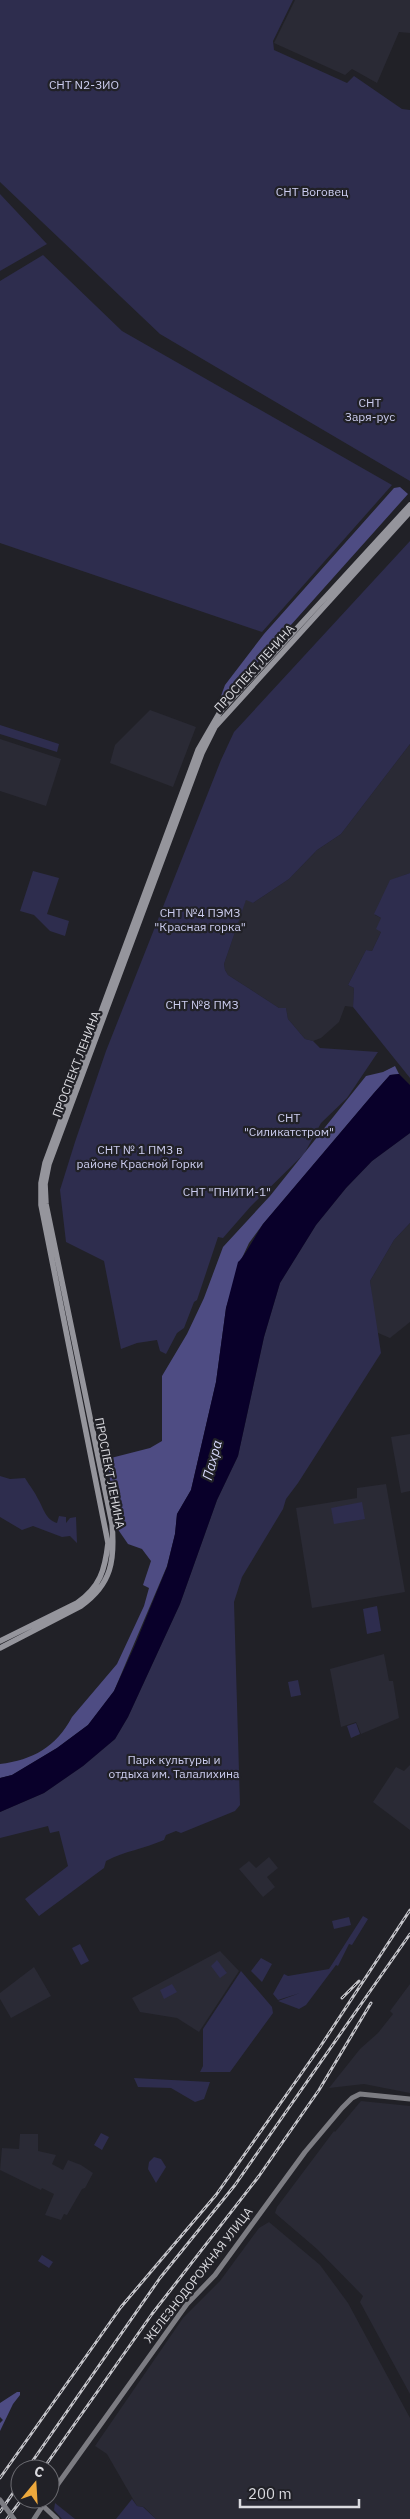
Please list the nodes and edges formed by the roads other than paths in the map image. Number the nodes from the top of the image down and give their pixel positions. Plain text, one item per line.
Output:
1 (410, 505) edge
2 (410, 512) edge
3 (0, 1641) edge
4 (0, 1648) edge
5 (410, 2100) edge
6 (60, 2480) edge
7 (0, 2500) edge
8 (45, 2509) edge
9 (14, 2519) edge
10 (57, 2519) edge

1 - 3 main road, ПРОСПЕКТ ЛЕНИНА
2 - 4 main road, ПРОСПЕКТ ЛЕНИНА
5 - 6 main road, ЖЕЛЕЗНОДОРОЖНАЯ УЛИЦА
7 - 9 main road, bridge
8 - 10 main road

